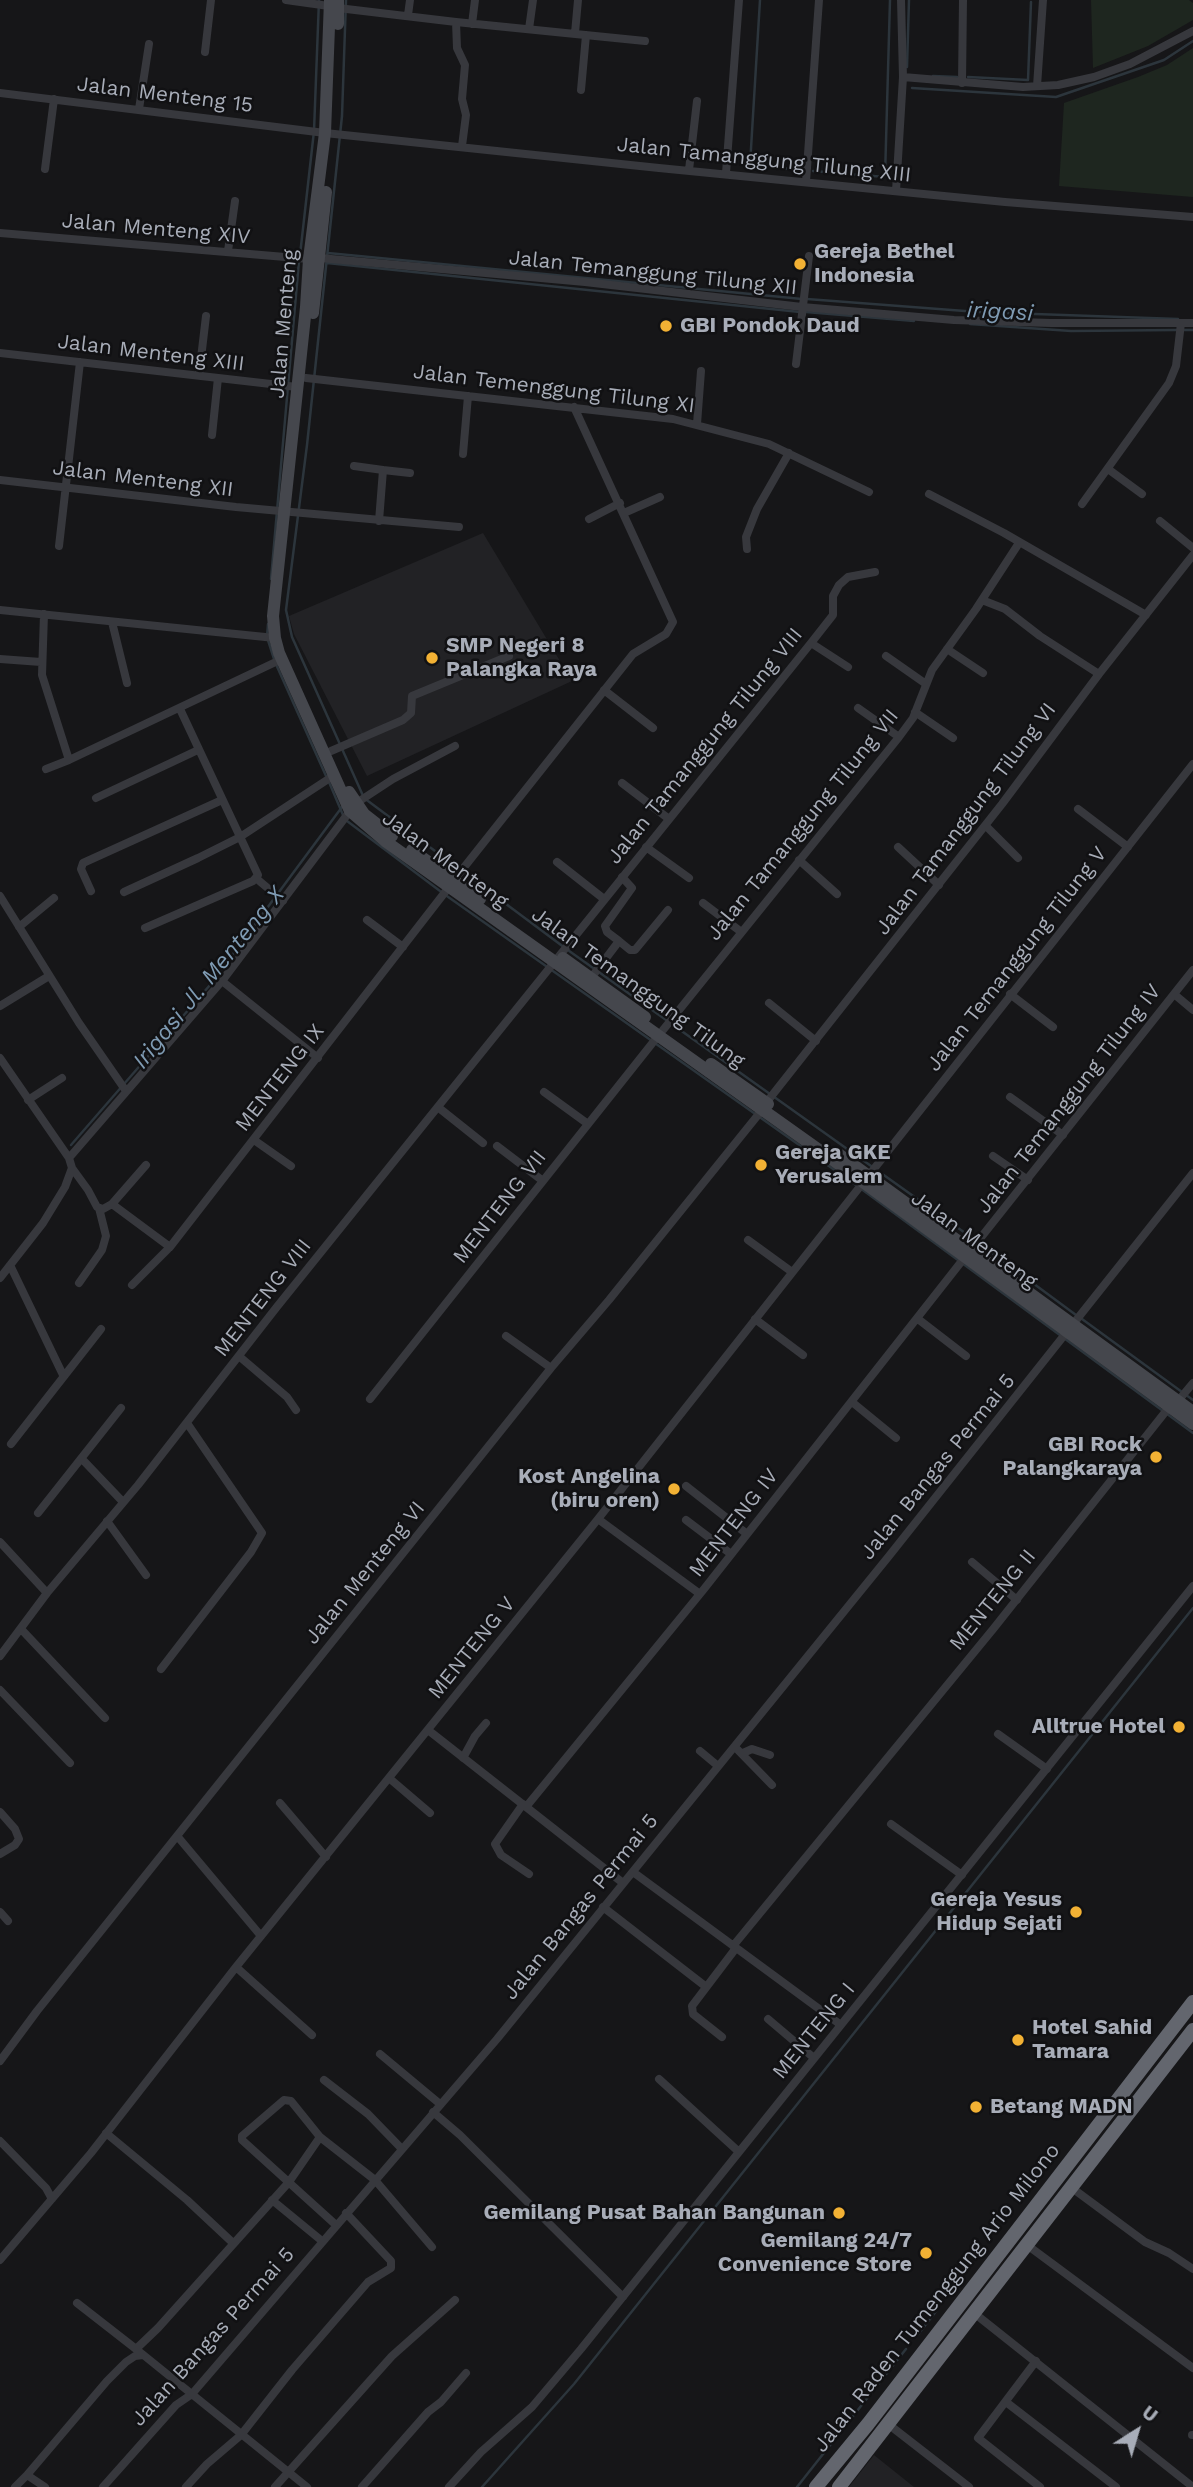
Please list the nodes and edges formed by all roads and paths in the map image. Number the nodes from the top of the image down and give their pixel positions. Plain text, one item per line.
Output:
1 (211, 0) edge
2 (286, 0) edge
3 (410, 0) edge
4 (475, 0) edge
5 (533, 0) edge
6 (578, 0) edge
7 (739, 0) edge
8 (819, 0) edge
9 (901, 0) edge
10 (963, 0) edge
11 (1042, 0) edge
12 (334, 3) edge
13 (408, 15) junction
14 (456, 22) junction
15 (472, 24) junction
16 (529, 29) junction
17 (1193, 32) edge
18 (575, 33) junction
19 (586, 35) junction
20 (645, 41) dead end
21 (149, 44) dead end
22 (205, 51) dead end
23 (903, 78) junction
24 (962, 83) junction
25 (1037, 86) junction
26 (581, 90) dead end
27 (0, 93) edge
28 (54, 99) junction
29 (697, 101) dead end
30 (139, 109) junction
31 (328, 133) junction
32 (462, 146) junction
33 (45, 169) dead end
34 (689, 170) junction
35 (726, 173) junction
36 (807, 182) junction
37 (896, 191) junction
38 (235, 201) dead end
39 (1193, 217) edge
40 (0, 233) edge
41 (228, 251) junction
42 (809, 256) dead end
43 (314, 258) junction
44 (802, 307) junction
45 (206, 316) dead end
46 (1181, 323) junction
47 (1193, 323) edge
48 (0, 353) edge
49 (80, 362) junction
50 (796, 364) dead end
51 (701, 371) dead end
52 (199, 375) junction
53 (218, 378) junction
54 (302, 383) junction
55 (468, 396) junction
56 (574, 407) junction
57 (697, 424) junction
58 (212, 435) dead end
59 (789, 453) junction
60 (463, 454) dead end
61 (354, 466) dead end
62 (1108, 469) junction
63 (383, 470) junction
64 (410, 473) dead end
65 (0, 480) edge
66 (66, 488) junction
67 (869, 492) dead end
68 (929, 494) dead end
69 (1142, 494) dead end
70 (660, 497) dead end
71 (620, 503) junction
72 (1082, 504) dead end
73 (287, 512) junction
74 (624, 513) junction
75 (589, 519) dead end
76 (379, 521) junction
77 (1160, 521) dead end
78 (459, 527) dead end
79 (1019, 542) junction
80 (59, 546) dead end
81 (1193, 548) edge
82 (747, 549) dead end
83 (1193, 555) edge
84 (875, 572) dead end
85 (982, 600) junction
86 (0, 610) edge
87 (44, 614) junction
88 (1146, 615) junction
89 (112, 622) junction
90 (275, 638) junction
91 (811, 643) junction
92 (947, 649) junction
93 (509, 656) dead end
94 (886, 656) dead end
95 (0, 659) edge
96 (282, 659) junction
97 (41, 662) junction
98 (848, 667) dead end
99 (984, 673) dead end
100 (1099, 674) junction
101 (127, 683) dead end
102 (926, 684) junction
103 (604, 690) junction
104 (858, 708) dead end
105 (180, 709) junction
106 (915, 712) junction
107 (653, 728) dead end
108 (900, 737) junction
109 (953, 738) dead end
110 (455, 746) dead end
111 (198, 750) junction
112 (331, 751) junction
113 (69, 760) junction
114 (1193, 764) edge
115 (46, 769) dead end
116 (333, 776) junction
117 (622, 783) dead end
118 (96, 798) dead end
119 (222, 800) junction
120 (352, 807) junction
121 (1078, 809) dead end
122 (668, 819) junction
123 (986, 826) junction
124 (240, 836) junction
125 (646, 847) junction
126 (898, 847) dead end
127 (1128, 847) junction
128 (1018, 858) dead end
129 (799, 860) junction
130 (557, 862) dead end
131 (622, 877) junction
132 (689, 878) dead end
133 (257, 879) junction
134 (452, 884) junction
135 (939, 885) junction
136 (91, 891) dead end
137 (124, 892) dead end
138 (837, 894) dead end
139 (0, 896) edge
140 (54, 898) dead end
141 (604, 899) junction
142 (283, 901) junction
143 (703, 903) dead end
144 (668, 910) dead end
145 (367, 920) dead end
146 (19, 927) junction
147 (145, 928) dead end
148 (740, 931) junction
149 (619, 941) junction
150 (403, 947) junction
151 (557, 958) junction
152 (1193, 970) edge
153 (49, 976) junction
154 (591, 978) junction
155 (222, 981) junction
156 (1010, 994) junction
157 (1174, 995) junction
158 (769, 1003) dead end
159 (0, 1006) edge
160 (1193, 1010) edge
161 (1053, 1027) dead end
162 (660, 1033) junction
163 (816, 1041) junction
164 (318, 1058) junction
165 (1, 1061) edge
166 (62, 1078) dead end
167 (126, 1091) junction
168 (544, 1092) dead end
169 (1010, 1097) dead end
170 (28, 1100) junction
171 (764, 1107) junction
172 (439, 1108) junction
173 (588, 1124) junction
174 (1063, 1135) junction
175 (254, 1140) junction
176 (484, 1143) dead end
177 (497, 1146) dead end
178 (993, 1156) dead end
179 (69, 1158) junction
180 (146, 1165) dead end
181 (291, 1166) dead end
182 (72, 1168) junction
183 (1193, 1173) edge
184 (866, 1179) junction
185 (1028, 1180) junction
186 (543, 1181) junction
187 (112, 1204) junction
188 (99, 1208) junction
189 (748, 1240) dead end
190 (170, 1247) junction
191 (968, 1254) junction
192 (10, 1265) junction
193 (792, 1272) junction
194 (0, 1278) edge
195 (79, 1283) dead end
196 (132, 1285) dead end
197 (755, 1319) junction
198 (918, 1319) junction
199 (1070, 1328) junction
200 (101, 1329) dead end
201 (506, 1336) dead end
202 (803, 1355) dead end
203 (966, 1356) dead end
204 (240, 1357) junction
205 (551, 1368) junction
206 (63, 1375) junction
207 (1193, 1383) edge
208 (370, 1399) dead end
209 (852, 1402) junction
210 (1174, 1403) junction
211 (121, 1408) dead end
212 (296, 1410) dead end
213 (1193, 1412) edge
214 (187, 1423) junction
215 (1193, 1424) edge
216 (896, 1438) dead end
217 (11, 1444) dead end
218 (82, 1459) junction
219 (686, 1486) dead end
220 (123, 1502) junction
221 (38, 1513) dead end
222 (598, 1519) junction
223 (686, 1520) dead end
224 (107, 1521) junction
225 (747, 1534) junction
226 (0, 1542) edge
227 (730, 1554) junction
228 (972, 1563) dead end
229 (146, 1575) dead end
230 (1193, 1586) edge
231 (47, 1593) junction
232 (700, 1594) junction
233 (1017, 1600) junction
234 (21, 1629) junction
235 (0, 1656) edge
236 (161, 1670) dead end
237 (0, 1690) edge
238 (105, 1718) dead end
239 (486, 1723) dead end
240 (428, 1731) junction
241 (998, 1734) dead end
242 (739, 1750) junction
243 (700, 1751) dead end
244 (769, 1755) dead end
245 (463, 1758) junction
246 (70, 1763) dead end
247 (718, 1766) junction
248 (1047, 1769) junction
249 (389, 1778) junction
250 (772, 1785) dead end
251 (280, 1803) dead end
252 (524, 1805) junction
253 (0, 1812) edge
254 (430, 1813) dead end
255 (891, 1824) dead end
256 (178, 1837) junction
257 (0, 1854) edge
258 (326, 1857) junction
259 (633, 1872) junction
260 (529, 1874) dead end
261 (962, 1875) junction
262 (624, 1883) junction
263 (603, 1907) junction
264 (0, 1912) edge
265 (8, 1921) dead end
266 (261, 1936) junction
267 (734, 1947) junction
268 (236, 1967) junction
269 (705, 1986) junction
270 (1193, 2002) edge
271 (768, 2019) dead end
272 (841, 2025) junction
273 (1193, 2030) edge
274 (312, 2035) dead end
275 (722, 2037) dead end
276 (380, 2054) dead end
277 (814, 2058) junction
278 (0, 2061) edge
279 (659, 2079) dead end
280 (324, 2080) dead end
281 (440, 2104) junction
282 (433, 2112) junction
283 (106, 2133) junction
284 (320, 2137) junction
285 (0, 2141) edge
286 (401, 2148) junction
287 (739, 2152) junction
288 (375, 2180) junction
289 (289, 2182) junction
290 (1072, 2188) junction
291 (52, 2199) junction
292 (272, 2200) junction
293 (346, 2214) junction
294 (336, 2225) junction
295 (322, 2241) junction
296 (233, 2243) junction
297 (1027, 2245) junction
298 (432, 2247) dead end
299 (0, 2260) edge
300 (1193, 2269) edge
301 (623, 2297) junction
302 (455, 2300) dead end
303 (77, 2303) dead end
304 (974, 2313) junction
305 (139, 2352) junction
306 (1036, 2361) junction
307 (1193, 2368) edge
308 (466, 2373) dead end
309 (192, 2394) junction
310 (1006, 2402) junction
311 (888, 2424) junction
312 (241, 2435) junction
313 (846, 2449) junction
314 (860, 2459) junction
315 (289, 2473) junction
316 (27, 2474) junction
317 (1186, 2485) edge
318 (15, 2487) edge
319 (45, 2487) edge
320 (103, 2487) edge
321 (186, 2487) edge
322 (275, 2487) edge
323 (307, 2487) edge
324 (362, 2487) edge
325 (449, 2487) edge
326 (817, 2487) edge
327 (839, 2487) edge
328 (969, 2487) edge
329 (1040, 2487) edge
330 (1116, 2487) edge

1 - 22 street
2 - 12 street
3 - 13 street
4 - 15 street
5 - 16 street
6 - 18 street
7 - 35 street
8 - 36 street
9 - 23 street
10 - 24 street
11 - 25 street
12 - 13 street
12 - 31 street, Jalan Temanggung Tilung
13 - 14 street
14 - 15 street
14 - 32 street
15 - 16 street
16 - 18 street
17 - 25 street
18 - 19 street
19 - 20 street
19 - 26 street
21 - 30 street
23 - 24 street
23 - 37 street
24 - 25 street
27 - 28 street, Jalan Menteng 15
28 - 30 street, Jalan Menteng 15
28 - 33 street
29 - 34 street
30 - 31 street, Jalan Menteng 15
31 - 32 street, Jalan Tamanggung Tilung XIII
31 - 43 street, Jalan Temanggung Tilung
32 - 34 street, Jalan Tamanggung Tilung XIII
34 - 35 street, Jalan Tamanggung Tilung XIII
35 - 36 street, Jalan Tamanggung Tilung XIII
36 - 37 street, Jalan Tamanggung Tilung XIII
37 - 39 street, Jalan Tamanggung Tilung XIII
38 - 41 street
40 - 41 street, Jalan Menteng XIV
41 - 43 street, Jalan Menteng XIV
42 - 44 street
43 - 44 street, Jalan Temanggung Tilung XII
43 - 54 street, Jalan Temanggung Tilung
44 - 46 street, Jalan Temanggung Tilung XII
44 - 50 street
45 - 52 street
46 - 47 street, Jalan Temanggung Tilung XII
46 - 62 street
48 - 49 street, Jalan Menteng XIII
49 - 52 street, Jalan Menteng XIII
49 - 66 street
51 - 57 street
52 - 53 street, Jalan Menteng XIII
53 - 54 street, Jalan Menteng XIII
53 - 58 street
54 - 55 street, Jalan Temenggung Tilung XI
54 - 73 street, Jalan Temanggung Tilung
55 - 56 street, Jalan Temenggung Tilung XI
55 - 60 street
56 - 57 street, Jalan Temenggung Tilung XI
56 - 71 street
57 - 59 street, Jalan Temenggung Tilung XI
59 - 67 street, Jalan Temenggung Tilung XI
59 - 82 street
61 - 63 street
62 - 69 street
62 - 72 street
63 - 64 street
63 - 76 street
65 - 66 street, Jalan Menteng XII
66 - 73 street, Jalan Menteng XII
66 - 80 street
68 - 79 street
70 - 74 street
71 - 74 street
71 - 75 street
73 - 76 street, Jalan Menteng XII
73 - 90 street, Jalan Menteng
73 - 112 street, Jalan Temanggung Tilung
74 - 103 street, MENTENG IX
76 - 78 street, Jalan Menteng XII
77 - 81 street
79 - 85 street, Jalan Tamanggung Tilung VII
79 - 88 street
83 - 88 street, Jalan Tamanggung Tilung VI
84 - 91 street, Jalan Tamanggung Tilung VIII
85 - 92 street, Jalan Tamanggung Tilung VII
85 - 100 street
86 - 87 street
87 - 89 street
87 - 97 street
88 - 100 street, Jalan Tamanggung Tilung VI
89 - 90 street
89 - 101 street
90 - 96 street, Jalan Menteng
91 - 98 street
91 - 122 street, Jalan Tamanggung Tilung VIII
92 - 99 street
92 - 102 street, Jalan Tamanggung Tilung VII
93 - 112 street
94 - 102 street
95 - 97 street
96 - 105 street
96 - 116 street, Jalan Menteng
97 - 113 street
100 - 123 street, Jalan Tamanggung Tilung VI
102 - 106 street, Jalan Tamanggung Tilung VII
103 - 107 street
103 - 134 street, MENTENG IX
104 - 108 street
105 - 111 street
105 - 113 street
106 - 108 street, Jalan Tamanggung Tilung VII
106 - 109 street
108 - 129 street, Jalan Tamanggung Tilung VII
110 - 120 street
111 - 118 street
111 - 119 street
112 - 120 street, Jalan Temanggung Tilung
113 - 115 street
114 - 127 street, Jalan Temanggung Tilung V
116 - 120 street, Jalan Menteng
116 - 124 street
117 - 122 street
119 - 124 street
119 - 136 street
120 - 134 street, Jalan Temanggung Tilung
120 - 142 street
121 - 127 street
122 - 125 street, Jalan Tamanggung Tilung VIII
123 - 128 street
123 - 135 street, Jalan Tamanggung Tilung VI
124 - 133 street
124 - 137 street
125 - 131 street, Jalan Tamanggung Tilung VIII
125 - 132 street
126 - 135 street
127 - 156 street, Jalan Temanggung Tilung V
129 - 138 street
129 - 148 street, Jalan Tamanggung Tilung VII
130 - 141 street
131 - 141 street, Jalan Tamanggung Tilung VIII
131 - 149 street
133 - 142 street
133 - 147 street
134 - 150 street, MENTENG IX
134 - 151 street, Jalan Temanggung Tilung
135 - 163 street, Jalan Tamanggung Tilung VI
139 - 146 street
140 - 146 street
141 - 151 street, Jalan Tamanggung Tilung VIII
142 - 155 street
143 - 148 street
144 - 149 street
145 - 150 street
146 - 153 street
148 - 162 street, Jalan Tamanggung Tilung VII
149 - 154 street
150 - 164 street, MENTENG IX
151 - 154 street, Jalan Temanggung Tilung
151 - 162 street
151 - 172 street, MENTENG VIII
152 - 157 street, Jalan Temanggung Tilung IV
153 - 159 street
153 - 167 street
154 - 162 street, Jalan Temanggung Tilung
155 - 164 street
155 - 167 street
156 - 161 street
156 - 184 street, Jalan Temanggung Tilung V
157 - 160 street
157 - 174 street, Jalan Temanggung Tilung IV
158 - 163 street
162 - 171 street, Jalan Temanggung Tilung
162 - 173 street, MENTENG VII
163 - 171 street, Jalan Tamanggung Tilung VI
164 - 175 street, MENTENG IX
165 - 170 street
166 - 170 street
167 - 179 street
168 - 173 street
169 - 174 street
170 - 179 street
171 - 184 street, Jalan Temanggung Tilung
171 - 205 street, Jalan Menteng VI
172 - 176 street
172 - 204 street, MENTENG VIII
173 - 186 street, MENTENG VII
174 - 185 street, Jalan Temanggung Tilung IV
175 - 181 street
175 - 190 street, MENTENG IX
177 - 186 street
178 - 185 street
179 - 182 street
180 - 187 street
182 - 188 street
182 - 192 street
183 - 199 street, Jalan Bangas Permai 5
184 - 191 street, Jalan Temanggung Tilung
184 - 193 street, MENTENG V
185 - 191 street, Jalan Temanggung Tilung IV
186 - 208 street, MENTENG VII
187 - 188 street
187 - 190 street
188 - 195 street
189 - 193 street
190 - 196 street, MENTENG IX
191 - 198 street, MENTENG IV
191 - 199 street, Jalan Temanggung Tilung
192 - 194 street
192 - 206 street
193 - 197 street, MENTENG V
197 - 202 street
197 - 222 street, MENTENG V
198 - 203 street
198 - 209 street, MENTENG IV
199 - 210 street, Jalan Temanggung Tilung
199 - 242 street, Jalan Bangas Permai 5
200 - 206 street
201 - 205 street
204 - 212 street
204 - 214 street, MENTENG VIII
205 - 256 street, Jalan Menteng VI
206 - 217 street
207 - 210 street, MENTENG II
209 - 216 street
209 - 225 street, MENTENG IV
210 - 213 street, Jalan Temanggung Tilung
210 - 215 street
210 - 233 street, MENTENG II
211 - 218 street
214 - 220 street, MENTENG VIII
214 - 236 street
218 - 220 street
218 - 221 street
219 - 225 street
220 - 224 street, MENTENG VIII
222 - 232 street
222 - 240 street, MENTENG V
223 - 227 street
224 - 229 street
224 - 231 street, MENTENG VIII
225 - 227 street, MENTENG IV
226 - 231 street
227 - 232 street, MENTENG IV
228 - 233 street
230 - 248 street, MENTENG I
231 - 234 street, MENTENG VIII
232 - 252 street, MENTENG IV
233 - 267 street, MENTENG II
234 - 235 street, MENTENG VIII
234 - 238 street
237 - 246 street
239 - 245 street
240 - 245 street
240 - 249 street, MENTENG V
241 - 248 street
242 - 244 street
242 - 247 street, Jalan Bangas Permai 5
242 - 250 street
243 - 247 street
245 - 252 street
247 - 259 street, Jalan Bangas Permai 5
248 - 261 street, MENTENG I
249 - 254 street
249 - 258 street, MENTENG V
251 - 258 street
252 - 260 street, MENTENG IV
252 - 262 street
253 - 257 street
255 - 261 street
256 - 266 street
256 - 278 street, Jalan Menteng VI
258 - 266 street, MENTENG V
259 - 262 street, Jalan Bangas Permai 5
259 - 267 street
261 - 272 street, MENTENG I
262 - 263 street, Jalan Bangas Permai 5
263 - 269 street
263 - 281 street, Jalan Bangas Permai 5
264 - 265 street
266 - 268 street, MENTENG V
267 - 269 street, MENTENG II
267 - 272 street
268 - 274 street
268 - 283 street, MENTENG V
269 - 275 street
270 - 313 highway, Jalan Raden Tumenggung Ario Milono
271 - 277 street
272 - 277 street, MENTENG I
273 - 290 highway, Jalan Raden Tumenggung Ario Milono
276 - 281 street
277 - 287 street, MENTENG I
279 - 287 street
280 - 286 street
281 - 282 street, Jalan Bangas Permai 5
282 - 286 street, Jalan Bangas Permai 5
282 - 301 street
283 - 291 street, MENTENG V
283 - 296 street
284 - 288 street
284 - 289 street
284 - 289 street
285 - 291 street
286 - 288 street, Jalan Bangas Permai 5
287 - 301 street, MENTENG I
288 - 293 street, Jalan Bangas Permai 5
288 - 298 street
289 - 292 street
289 - 294 street
290 - 297 highway, Jalan Raden Tumenggung Ario Milono
290 - 300 street
291 - 299 street, MENTENG V
292 - 295 street
292 - 296 street
293 - 294 street, Jalan Bangas Permai 5
293 - 312 street
294 - 295 street, Jalan Bangas Permai 5
295 - 309 street, Jalan Bangas Permai 5
296 - 305 street
297 - 304 highway, Jalan Raden Tumenggung Ario Milono
297 - 307 street
301 - 325 street, MENTENG I
302 - 315 street
303 - 305 street
304 - 306 street
304 - 311 highway, Jalan Raden Tumenggung Ario Milono
305 - 309 street
305 - 316 street
306 - 310 street
306 - 317 street
308 - 324 street
309 - 312 street
309 - 320 street, Jalan Bangas Permai 5
310 - 329 street
310 - 330 street
311 - 314 highway, Jalan Raden Tumenggung Ario Milono
311 - 328 street
312 - 315 street
312 - 321 street
313 - 314 highway
313 - 326 highway, Jalan Raden Tumenggung Ario Milono
314 - 327 highway, Jalan Raden Tumenggung Ario Milono
315 - 322 street
315 - 323 street
316 - 318 street
316 - 319 street

